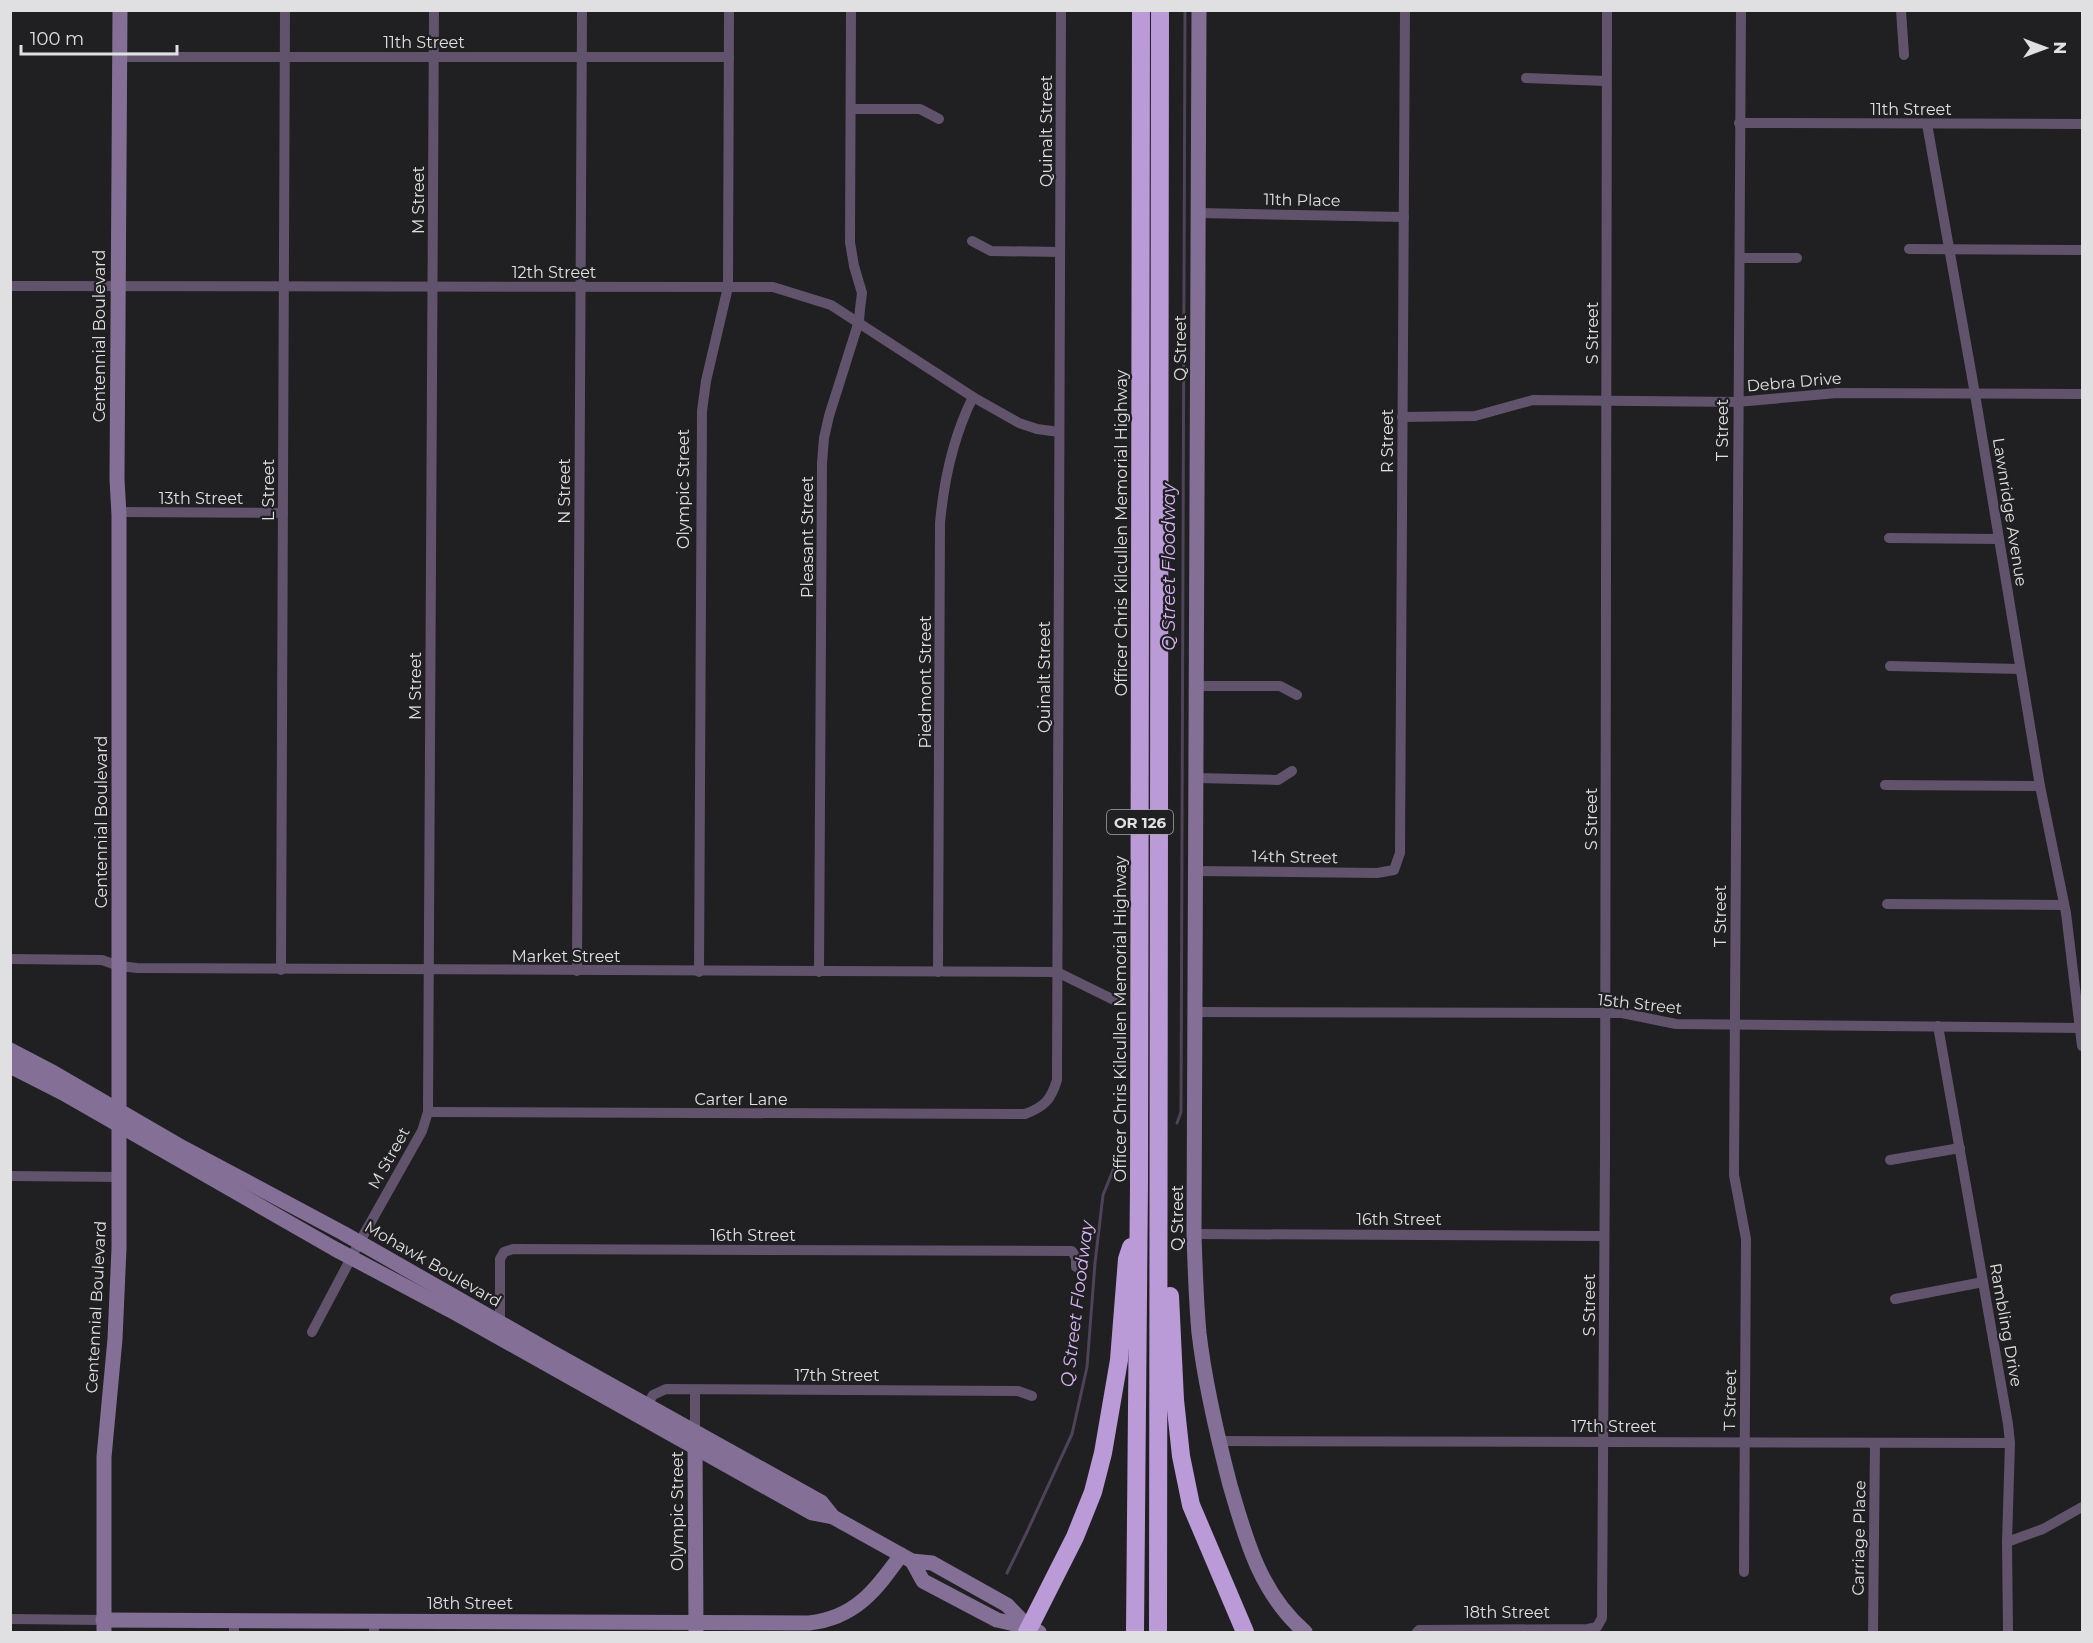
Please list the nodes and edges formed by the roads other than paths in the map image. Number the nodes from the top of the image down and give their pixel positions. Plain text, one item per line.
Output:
1 (120, 10) edge
2 (285, 10) edge
3 (434, 10) edge
4 (582, 10) edge
5 (729, 10) edge
6 (851, 10) edge
7 (1061, 10) edge
8 (1142, 10) edge
9 (1160, 10) edge
10 (1199, 10) edge
11 (1405, 10) edge
12 (1607, 10) edge
13 (1741, 10) edge
14 (1901, 10) edge
15 (1904, 56) dead end
16 (120, 57) junction
17 (285, 57) junction
18 (582, 57) junction
19 (729, 57) junction
20 (433, 58) junction
21 (1526, 78) dead end
22 (1606, 81) junction
23 (851, 109) junction
24 (939, 119) dead end
25 (1739, 123) junction
26 (1927, 124) junction
27 (2082, 124) edge
28 (1199, 213) junction
29 (1404, 217) junction
30 (972, 242) dead end
31 (1909, 249) dead end
32 (1949, 249) junction
33 (2082, 250) edge
34 (1060, 252) junction
35 (1740, 258) junction
36 (1797, 258) dead end
37 (117, 285) junction
38 (10, 286) edge
39 (284, 286) junction
40 (432, 287) junction
41 (580, 287) junction
42 (728, 287) junction
43 (859, 321) junction
44 (1975, 394) junction
45 (2082, 394) edge
46 (973, 397) junction
47 (1607, 402) junction
48 (1737, 402) junction
49 (1402, 417) junction
50 (1059, 432) junction
51 (119, 513) junction
52 (283, 513) junction
53 (1889, 538) dead end
54 (1999, 539) junction
55 (1890, 666) dead end
56 (2020, 669) junction
57 (1196, 686) junction
58 (1297, 695) dead end
59 (1292, 771) dead end
60 (1197, 778) junction
61 (1885, 785) dead end
62 (2040, 786) junction
63 (1394, 870) joint
64 (1196, 871) junction
65 (1887, 904) dead end
66 (2064, 905) junction
67 (10, 959) edge
68 (119, 966) junction
69 (281, 970) junction
70 (429, 970) junction
71 (577, 971) junction
72 (699, 972) junction
73 (819, 972) junction
74 (939, 972) junction
75 (1057, 972) junction
76 (1116, 1001) dead end
77 (1195, 1012) junction
78 (1606, 1013) junction
79 (1735, 1024) junction
80 (1938, 1026) junction
81 (2082, 1028) edge
82 (2082, 1046) edge
83 (10, 1050) edge
84 (10, 1066) edge
85 (1048, 1100) joint
86 (428, 1112) junction
87 (120, 1119) junction
88 (1960, 1148) junction
89 (1890, 1161) dead end
90 (10, 1176) edge
91 (120, 1177) junction
92 (1139, 1222) junction
93 (1194, 1234) junction
94 (1604, 1236) junction
95 (1158, 1239) junction
96 (358, 1243) junction
97 (351, 1257) junction
98 (1076, 1267) dead end
99 (1983, 1282) junction
100 (1895, 1299) dead end
101 (500, 1331) junction
102 (312, 1332) dead end
103 (695, 1389) junction
104 (1032, 1396) dead end
105 (647, 1405) junction
106 (695, 1440) junction
107 (1218, 1441) junction
108 (1604, 1441) junction
109 (1744, 1442) junction
110 (1875, 1443) junction
111 (2010, 1443) junction
112 (2082, 1507) edge
113 (2007, 1542) junction
114 (906, 1558) junction
115 (1744, 1572) dead end
116 (10, 1620) edge
117 (104, 1626) edge
118 (234, 1626) edge
119 (374, 1626) edge
120 (507, 1627) edge
121 (1597, 1627) joint
122 (696, 1628) edge
123 (1031, 1630) edge
124 (1135, 1632) edge
125 (1158, 1632) edge
126 (1245, 1632) edge
127 (1305, 1632) edge
128 (1417, 1632) edge
129 (1873, 1632) edge
130 (2008, 1632) edge

1 - 16 main road, Centennial Boulevard
2 - 17 street, L Street
3 - 20 street, M Street
4 - 18 street, N Street
5 - 19 street, Olympic Street
6 - 23 street, Pleasant Street
7 - 34 street, Quinalt Street
8 - 92 highway, Officer Chris Kilcullen Memorial Highway / OR 126
9 - 95 highway, OR 126
10 - 28 main road, Q Street
11 - 29 street, R Street
12 - 22 street, S Street
13 - 25 street, T Street
14 - 15 street
16 - 17 street, 11th Street
16 - 37 main road, Centennial Boulevard
17 - 20 street, 11th Street
17 - 39 street, L Street
18 - 19 street, 11th Street
18 - 20 street, 11th Street
18 - 41 street, N Street
19 - 42 street, Olympic Street
20 - 40 street, M Street
21 - 22 street
22 - 47 street, S Street
23 - 24 street
23 - 43 street, Pleasant Street
25 - 26 street, 11th Street
25 - 35 street, T Street
26 - 27 street, 11th Street
26 - 32 street, Lawnridge Avenue
28 - 29 street, 11th Place
28 - 57 main road, Q Street
29 - 49 street, R Street
30 - 34 street
31 - 32 street
32 - 33 street
32 - 44 street, Lawnridge Avenue
34 - 50 street, Quinalt Street
35 - 36 street
35 - 48 street, T Street
37 - 38 street, 12th Street
37 - 39 street, 12th Street
37 - 51 main road, Centennial Boulevard
39 - 40 street, 12th Street
39 - 52 street, L Street
40 - 41 street, 12th Street
40 - 70 street, M Street
41 - 42 street, 12th Street
41 - 71 street, N Street
42 - 43 street, 12th Street
42 - 72 street, Olympic Street
43 - 46 street, 12th Street
43 - 73 street, Pleasant Street
44 - 45 street, Debra Drive
44 - 48 street, Debra Drive
44 - 54 street, Lawnridge Avenue
46 - 50 street, 12th Street
46 - 74 street, Piedmont Street
47 - 48 street, Debra Drive
47 - 49 street, Debra Drive
47 - 78 street, S Street
48 - 79 street, T Street
49 - 63 street, R Street
50 - 75 street, Quinalt Street
51 - 52 street, 13th Street
51 - 68 main road, Centennial Boulevard
52 - 69 street, L Street
53 - 54 street
54 - 56 street, Lawnridge Avenue
55 - 56 street
56 - 62 street, Lawnridge Avenue
57 - 58 street
57 - 60 main road, Q Street
59 - 60 street
60 - 64 main road, Q Street
61 - 62 street
62 - 66 street, Lawnridge Avenue
63 - 64 street, 14th Street
64 - 77 main road, Q Street
65 - 66 street
66 - 81 street, Lawnridge Avenue
67 - 68 street, Market Street
68 - 69 street, Market Street
68 - 87 main road, Centennial Boulevard
69 - 70 street, Market Street
70 - 71 street, Market Street
70 - 86 street, M Street
71 - 72 street, Market Street
72 - 73 street, Market Street
73 - 74 street, Market Street
74 - 75 street, Market Street
75 - 76 street, Market Street
75 - 85 street, Quinalt Street
77 - 78 street, 15th Street
77 - 93 main road, Q Street
78 - 79 street, 15th Street
78 - 94 street, S Street
79 - 80 street, 15th Street
79 - 109 street, T Street
80 - 81 street, 15th Street
80 - 88 street, Rambling Drive
81 - 82 street, Lawnridge Avenue
83 - 87 main road, Mohawk Boulevard
84 - 87 main road, Mohawk Boulevard
85 - 86 street, Carter Lane
86 - 96 street, M Street
87 - 91 main road, Centennial Boulevard
87 - 96 main road, Mohawk Boulevard
87 - 97 main road, Mohawk Boulevard
88 - 89 street
88 - 99 street, Rambling Drive
90 - 91 street
91 - 117 main road, Centennial Boulevard
92 - 123 highway
92 - 124 highway, Officer Chris Kilcullen Memorial Highway / OR 126
93 - 94 street, 16th Street
93 - 107 main road, Q Street
94 - 108 street, S Street
95 - 125 highway, OR 126
95 - 126 highway
96 - 97 street, M Street
96 - 101 main road, Mohawk Boulevard
97 - 101 main road, Mohawk Boulevard
97 - 102 street, M Street
98 - 101 street, 16th Street
99 - 100 street
99 - 111 street, Rambling Drive
101 - 105 main road, Mohawk Boulevard
101 - 106 main road, Mohawk Boulevard
103 - 104 street, 17th Street
103 - 105 street, 17th Street
103 - 106 street, Olympic Street
105 - 106 main road, Mohawk Boulevard
106 - 114 main road, Mohawk Boulevard
106 - 122 main road, Olympic Street
107 - 108 street, 17th Street
107 - 127 main road, Q Street
108 - 109 street, 17th Street
108 - 121 street, S Street
109 - 110 street, 17th Street
109 - 115 street, T Street
110 - 111 street, 17th Street
110 - 129 street, Carriage Place
111 - 113 street, Rambling Drive
112 - 113 street
113 - 130 street, Rambling Drive
114 - 122 main road, 18th Street
114 - 123 main road, Mohawk Boulevard
116 - 117 street, 18th Street
117 - 118 main road, 18th Street
118 - 119 main road, 18th Street
119 - 120 main road, 18th Street
120 - 122 main road, 18th Street
121 - 128 street, 18th Street

